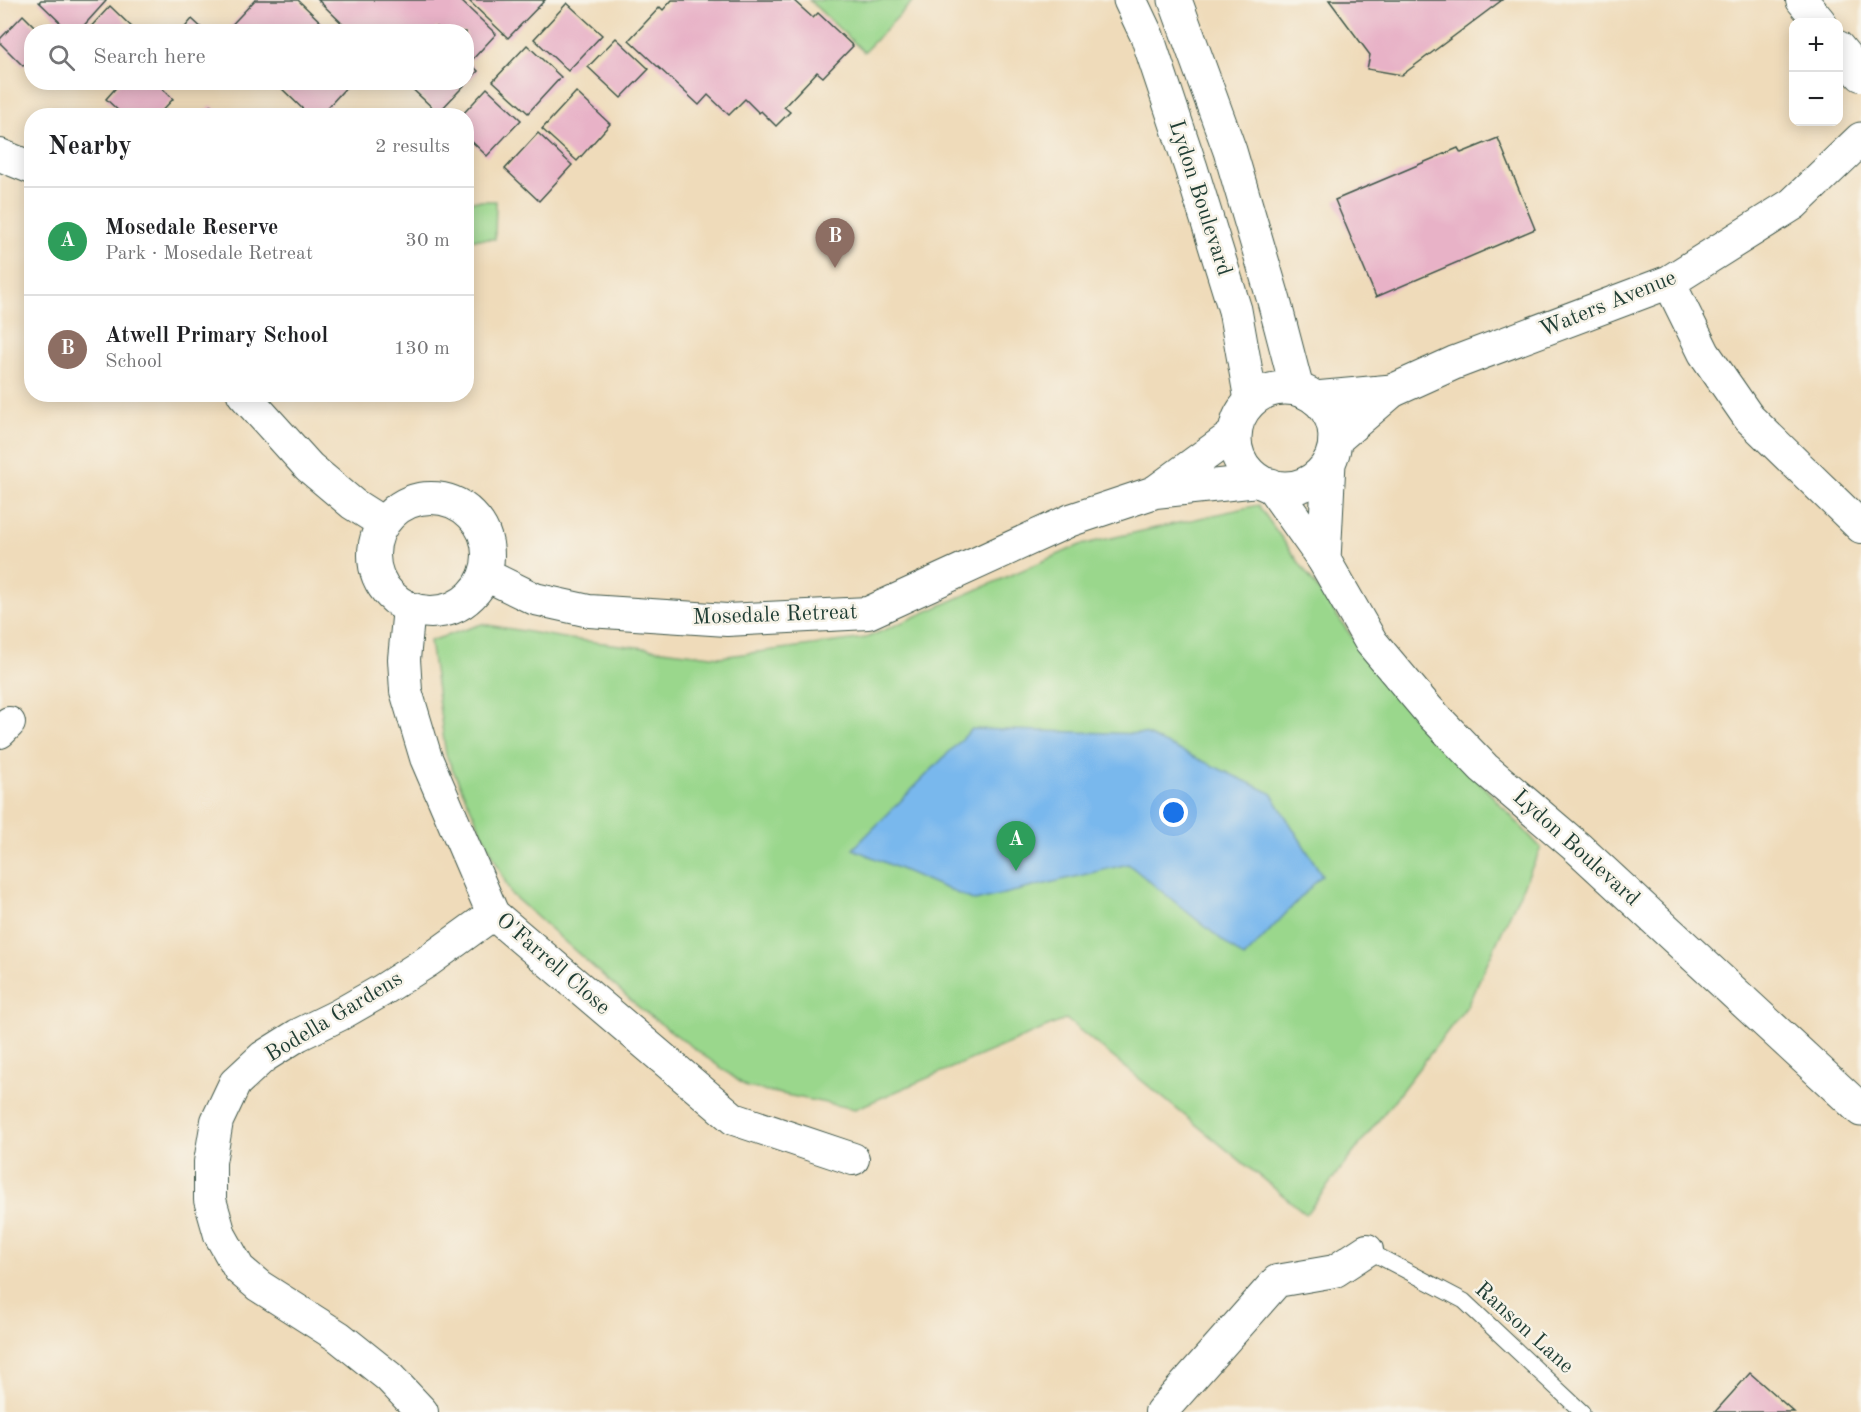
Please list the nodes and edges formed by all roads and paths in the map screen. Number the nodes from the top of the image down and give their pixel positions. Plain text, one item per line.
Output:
1 (1130, 0) edge
2 (1175, 0) edge
3 (1802, 0) edge
4 (1817, 18) edge
5 (1843, 51) edge
6 (1861, 75) edge
7 (1861, 139) edge
8 (0, 155) edge
9 (24, 165) edge
10 (1669, 282) junction
11 (1392, 392) junction
12 (1306, 393) junction
13 (1251, 400) junction
14 (250, 402) edge
15 (1234, 434) junction
16 (1332, 451) junction
17 (1265, 483) junction
18 (1155, 492) junction
19 (382, 523) junction
20 (1861, 527) edge
21 (1324, 560) junction
22 (486, 575) junction
23 (409, 608) junction
24 (493, 914) junction
25 (1861, 1110) edge
26 (853, 1159) dead end
27 (1367, 1250) joint
28 (422, 1412) edge
29 (1161, 1412) edge
30 (1582, 1412) edge

1 - 13 street, Lydon Boulevard
2 - 12 street, Lydon Boulevard
3 - 4 street
5 - 6 street
7 - 10 street, Waters Avenue
8 - 9 street
10 - 11 street, Waters Avenue
10 - 20 street
11 - 12 street, Waters Avenue
11 - 16 street, Waters Avenue
12 - 13 street
12 - 16 street, Lydon Boulevard
13 - 15 street
14 - 19 street
15 - 17 street, Lydon Boulevard
15 - 18 street, Mosedale Retreat
16 - 17 street
16 - 21 street, Lydon Boulevard
17 - 18 street, Mosedale Retreat
17 - 21 street, Lydon Boulevard
18 - 22 street, Mosedale Retreat
19 - 22 street
19 - 23 street
21 - 25 street, Lydon Boulevard
22 - 23 street
23 - 24 street, O'Farrell Close
24 - 26 street, O'Farrell Close
24 - 28 street, Bodella Gardens
27 - 29 street
27 - 30 lane, Ranson Lane

